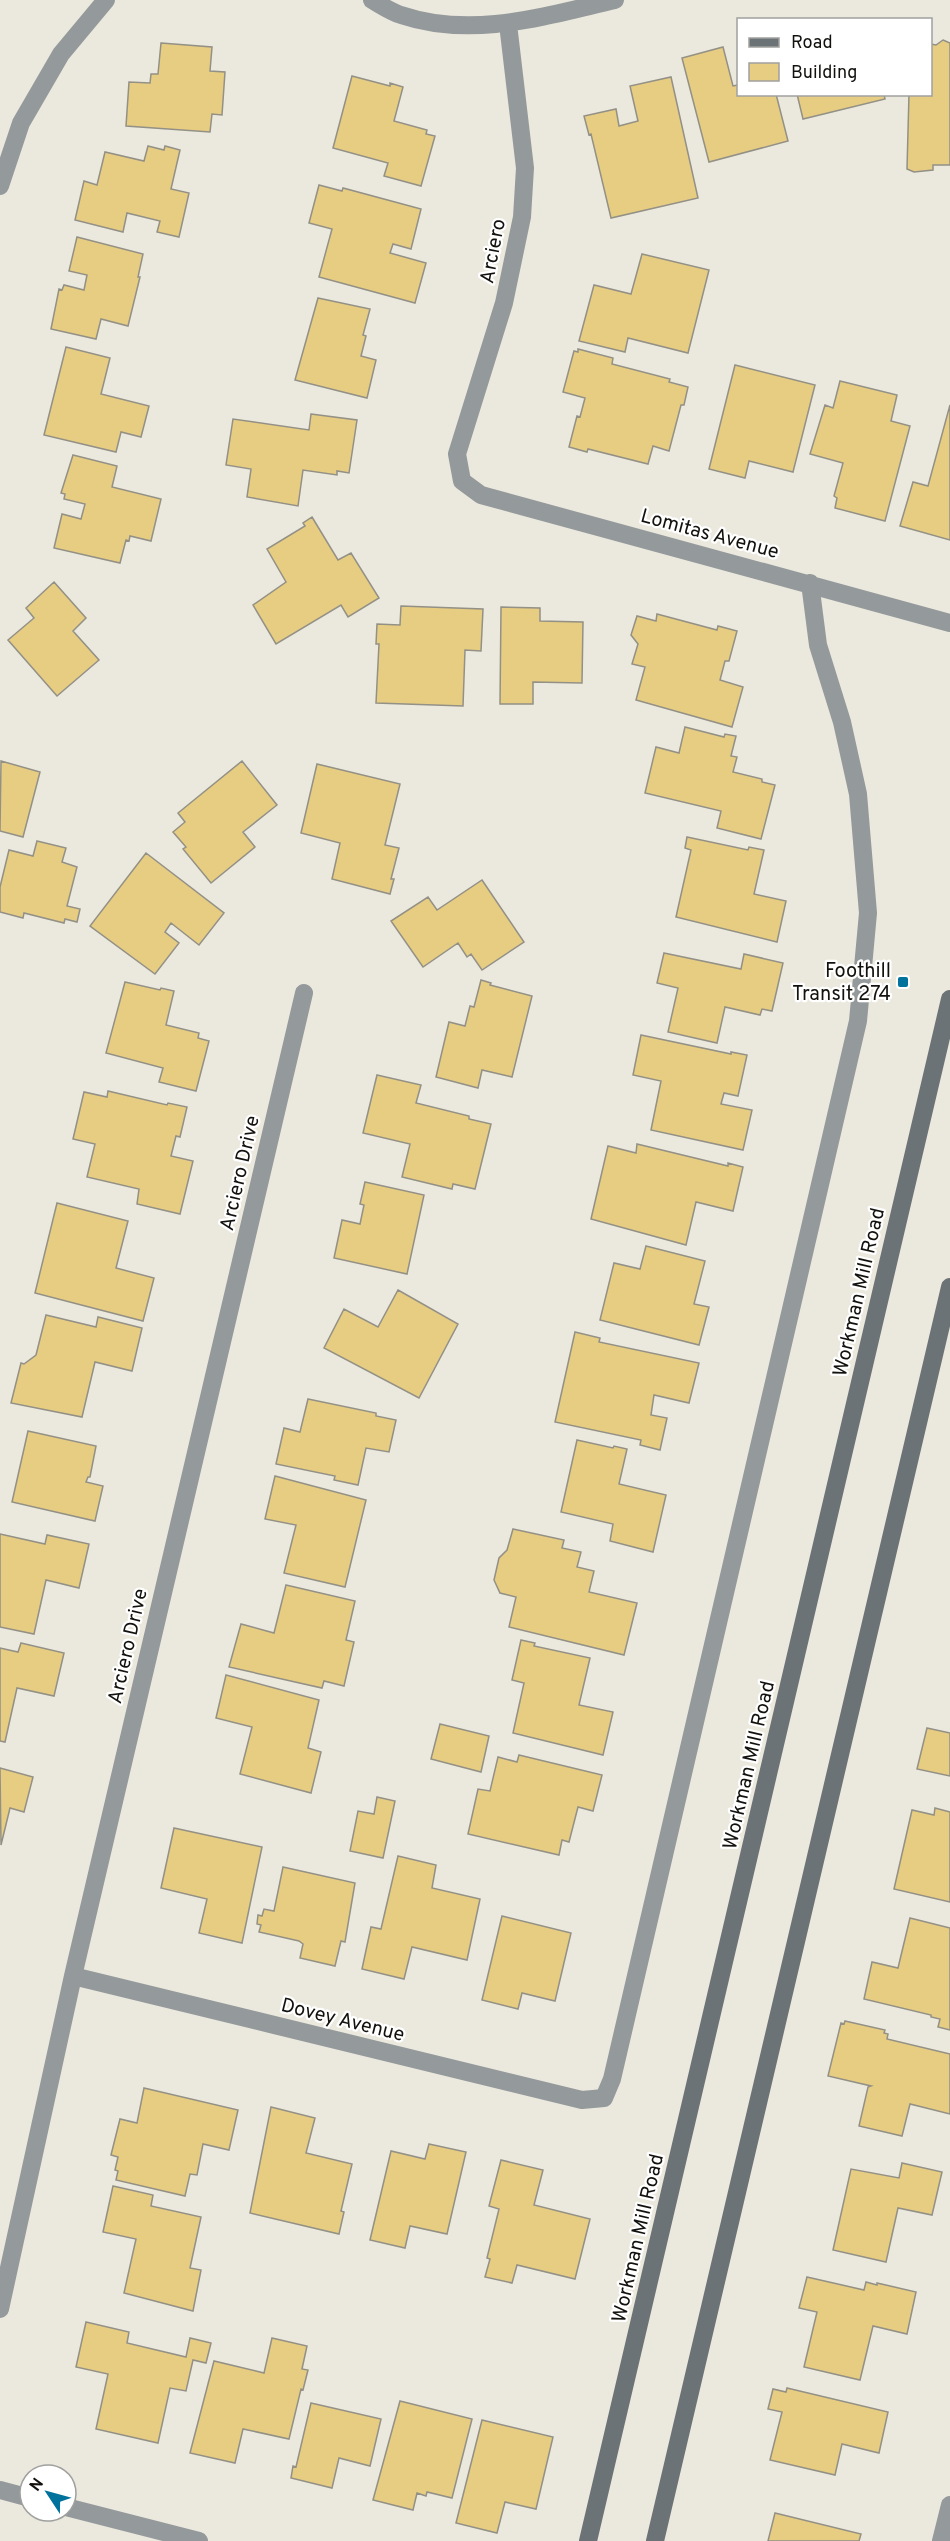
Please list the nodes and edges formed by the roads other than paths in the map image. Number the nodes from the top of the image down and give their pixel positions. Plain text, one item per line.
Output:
1 (106, 0) edge
2 (372, 0) edge
3 (615, 0) edge
4 (508, 24) junction
5 (0, 186) edge
6 (462, 481) joint
7 (810, 584) junction
8 (950, 622) edge
9 (304, 993) dead end
10 (950, 999) edge
11 (950, 1287) edge
12 (73, 1976) junction
13 (0, 2310) edge
14 (0, 2490) edge
15 (18, 2495) edge
16 (950, 2505) edge
17 (78, 2510) edge
18 (199, 2541) edge
19 (588, 2541) edge
20 (655, 2541) edge
21 (941, 2541) edge

1 - 5 street
2 - 4 street
3 - 4 street
4 - 6 street, Arciero
6 - 7 street, Lomitas Avenue
7 - 8 street, Lomitas Avenue
7 - 12 street, Dovey Avenue
9 - 12 street, Arciero Drive
10 - 19 main road, Workman Mill Road
11 - 20 main road
12 - 13 street, Arciero Drive
14 - 15 street
16 - 21 street
17 - 18 street

